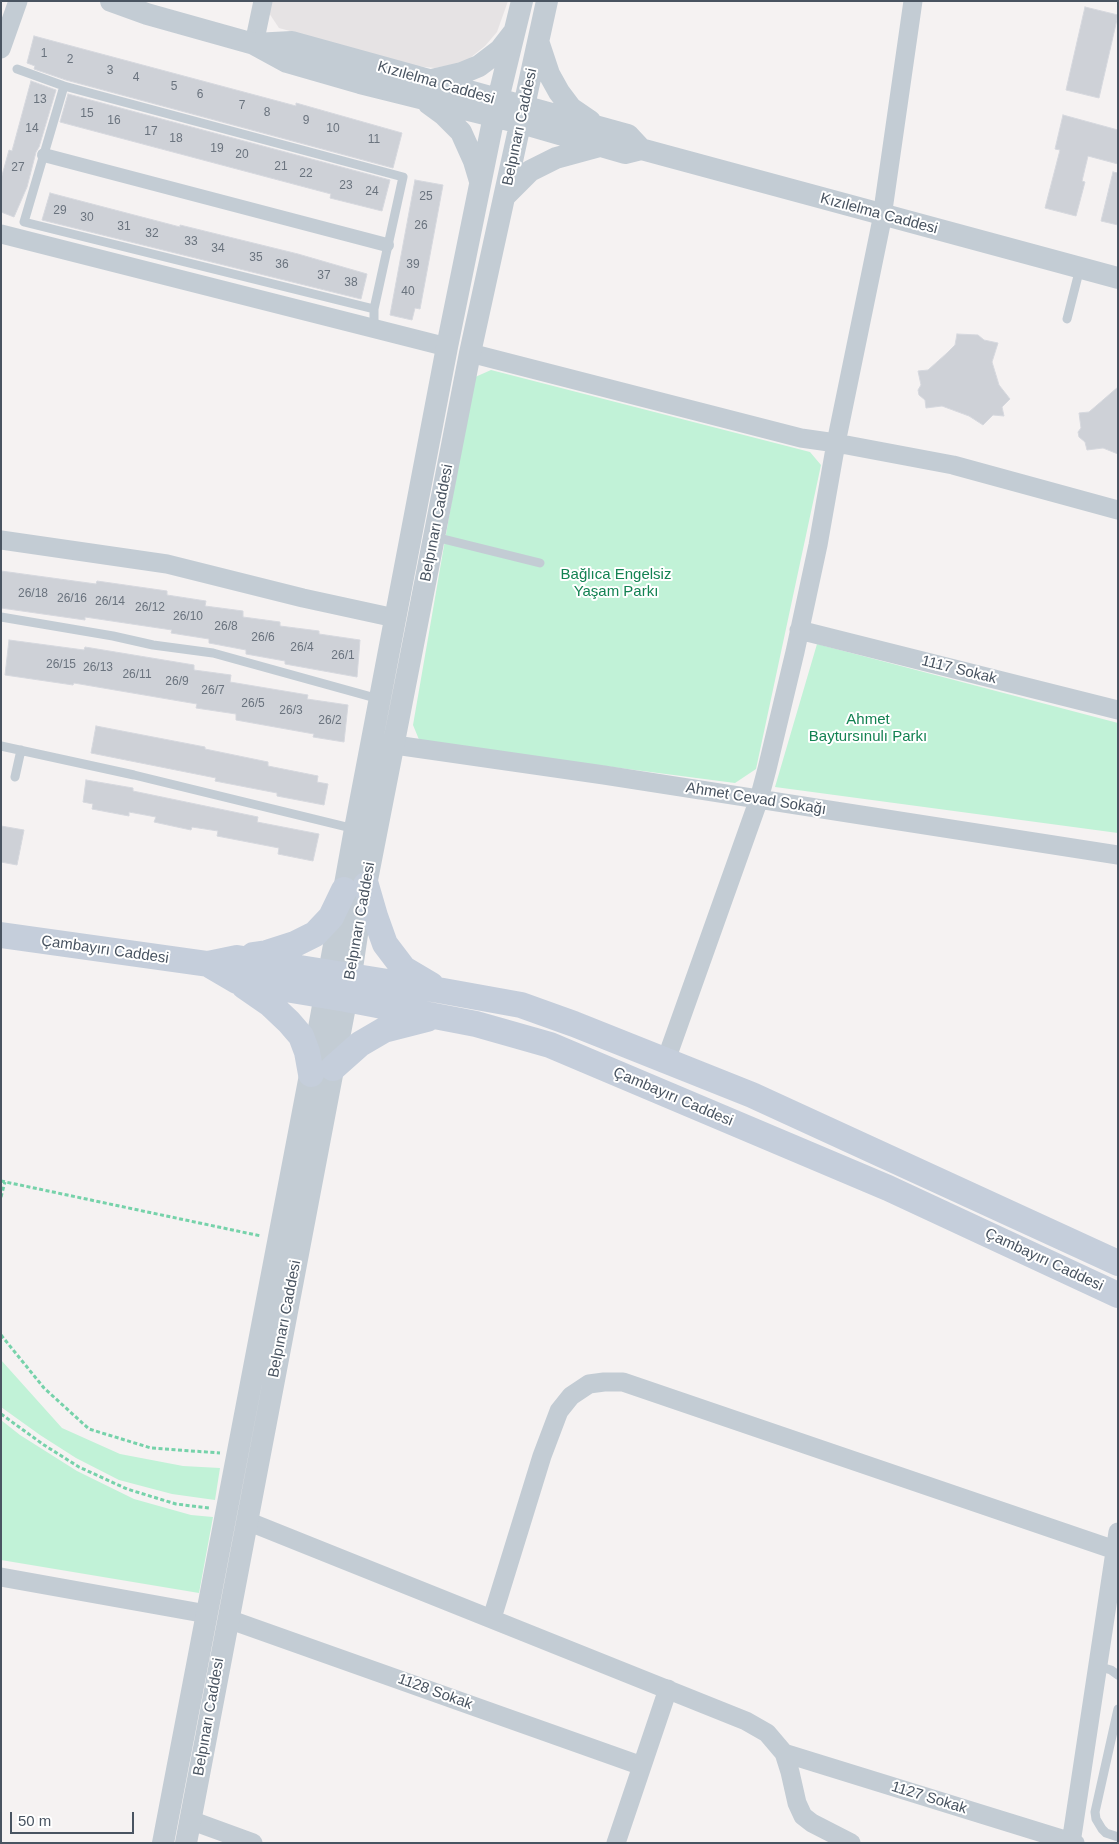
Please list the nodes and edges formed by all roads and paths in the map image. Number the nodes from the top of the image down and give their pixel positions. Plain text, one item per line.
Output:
1 (18, 1) edge
2 (111, 1) edge
3 (263, 1) edge
4 (522, 1) edge
5 (547, 1) edge
6 (913, 1) edge
7 (515, 32) junction
8 (538, 42) junction
9 (254, 44) junction
10 (1, 49) edge
11 (16, 69) dead end
12 (64, 86) junction
13 (426, 90) junction
14 (496, 108) junction
15 (523, 115) junction
16 (600, 137) junction
17 (44, 155) junction
18 (480, 184) junction
19 (505, 196) junction
20 (882, 214) junction
21 (1, 234) edge
22 (388, 245) junction
23 (1081, 267) junction
24 (1118, 278) edge
25 (374, 309) junction
26 (1067, 319) dead end
27 (374, 328) junction
28 (447, 347) junction
29 (470, 353) junction
30 (836, 443) junction
31 (1118, 510) edge
32 (435, 537) junction
33 (1, 540) edge
34 (540, 563) dead end
35 (1, 617) edge
36 (395, 618) junction
37 (799, 630) junction
38 (380, 699) junction
39 (1118, 710) edge
40 (395, 745) junction
41 (1, 746) edge
42 (21, 750) junction
43 (15, 778) dead end
44 (759, 799) junction
45 (355, 829) junction
46 (1118, 855) edge
47 (355, 888) junction
48 (1, 935) edge
49 (237, 970) junction
50 (338, 986) junction
51 (438, 990) junction
52 (438, 1017) junction
53 (666, 1060) junction
54 (322, 1071) junction
55 (3, 1181) edge
56 (1, 1197) edge
57 (279, 1239) junction
58 (1118, 1263) edge
59 (1118, 1295) edge
60 (1, 1335) edge
61 (1, 1414) edge
62 (238, 1454) junction
63 (227, 1510) junction
64 (247, 1521) junction
65 (1116, 1541) edge
66 (1, 1577) edge
67 (217, 1616) junction
68 (492, 1618) junction
69 (1097, 1666) junction
70 (1118, 1675) edge
71 (668, 1689) junction
72 (1118, 1709) edge
73 (784, 1753) junction
74 (642, 1766) junction
75 (190, 1820) junction
76 (1118, 1837) edge
77 (1072, 1842) edge
78 (163, 1843) edge
79 (186, 1843) edge
80 (253, 1843) edge
81 (616, 1843) edge
82 (851, 1843) edge

1 - 10 street
2 - 9 street, Kızılelma Caddesi
3 - 9 street
4 - 7 street, Belpınarı Caddesi
5 - 8 street, Belpınarı Caddesi
6 - 20 street
7 - 13 street
7 - 14 street, Belpınarı Caddesi
8 - 15 street, Belpınarı Caddesi
8 - 16 street
9 - 13 street, Kızılelma Caddesi
11 - 12 lane
12 - 17 lane
12 - 22 lane
13 - 14 street, Kızılelma Caddesi
13 - 18 street
14 - 15 street, Kızılelma Caddesi
14 - 18 street, Belpınarı Caddesi
15 - 16 street, Kızılelma Caddesi
15 - 19 street, Belpınarı Caddesi
16 - 19 street
16 - 20 street, Kızılelma Caddesi
17 - 22 street
17 - 25 lane
18 - 28 street, Belpınarı Caddesi
19 - 29 street, Belpınarı Caddesi
20 - 23 street, Kızılelma Caddesi
20 - 30 street
21 - 27 street
22 - 25 lane
23 - 24 street, Kızılelma Caddesi
23 - 26 lane
25 - 27 lane
27 - 28 street
28 - 36 street, Belpınarı Caddesi
29 - 30 street
29 - 32 street, Belpınarı Caddesi
30 - 31 street
30 - 37 street
32 - 34 lane
32 - 40 street, Belpınarı Caddesi
33 - 36 street
35 - 38 lane
36 - 38 street, Belpınarı Caddesi
37 - 39 street, 1117 Sokak
37 - 44 street
38 - 45 street, Belpınarı Caddesi
40 - 44 street, Ahmet Cevad Sokağı
40 - 47 street, Belpınarı Caddesi
41 - 42 lane
42 - 43 lane
42 - 45 lane
44 - 46 street, Ahmet Cevad Sokağı
44 - 53 street
45 - 47 street, Belpınarı Caddesi
47 - 49 main road
47 - 50 street, Belpınarı Caddesi
47 - 51 main road
48 - 49 main road, Çambayırı Caddesi
49 - 50 main road, Çambayırı Caddesi
49 - 54 main road
50 - 51 main road, Çambayırı Caddesi
50 - 52 main road, Çambayırı Caddesi
50 - 54 street, Belpınarı Caddesi
51 - 53 main road, Çambayırı Caddesi
52 - 54 main road
52 - 59 main road, Çambayırı Caddesi
53 - 58 main road, Çambayırı Caddesi
54 - 57 street, Belpınarı Caddesi
54 - 64 street, Belpınarı Caddesi
55 - 56 path
55 - 57 path
57 - 62 street, Belpınarı Caddesi
60 - 62 path
61 - 63 path
62 - 63 street, Belpınarı Caddesi
63 - 67 street, Belpınarı Caddesi
64 - 67 street, Belpınarı Caddesi
64 - 68 street
65 - 68 street
65 - 69 street
66 - 67 street, 1128 Sokak
67 - 74 street, 1128 Sokak
67 - 75 street, Belpınarı Caddesi
67 - 78 street, Belpınarı Caddesi
68 - 71 street
69 - 70 lane
69 - 77 street
71 - 73 street
71 - 74 street
72 - 76 lane
73 - 77 street, 1127 Sokak
73 - 82 street
74 - 81 street
75 - 79 street, Belpınarı Caddesi
75 - 80 street

